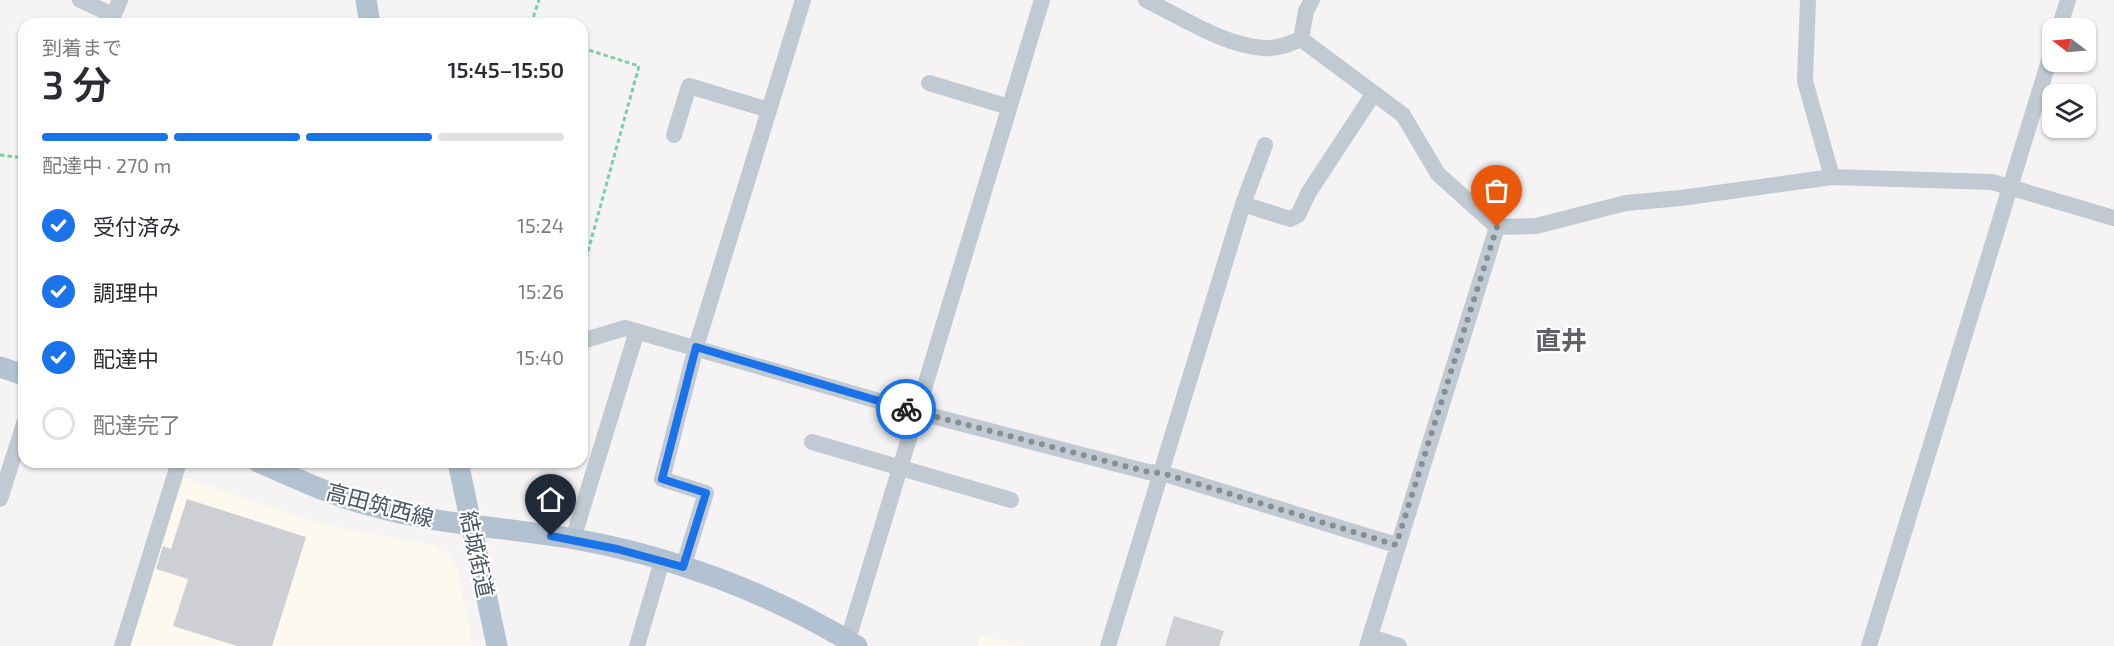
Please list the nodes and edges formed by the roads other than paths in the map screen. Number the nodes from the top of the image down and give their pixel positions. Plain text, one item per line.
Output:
1 (80, 0) edge
2 (366, 0) edge
3 (1042, 0) edge
4 (1146, 0) edge
5 (1312, 0) edge
6 (1808, 0) edge
7 (2068, 0) edge
8 (800, 1) edge
9 (114, 13) edge
10 (369, 18) edge
11 (2062, 18) edge
12 (1301, 39) junction
13 (2045, 72) edge
14 (929, 83) dead end
15 (1374, 93) junction
16 (1010, 107) junction
17 (769, 110) junction
18 (674, 135) dead end
19 (1265, 145) dead end
20 (1832, 177) junction
21 (2010, 186) junction
22 (1243, 204) junction
23 (2114, 218) edge
24 (1497, 227) junction
25 (637, 331) junction
26 (588, 339) edge
27 (696, 347) junction
28 (0, 367) edge
29 (18, 373) edge
30 (916, 412) junction
31 (812, 442) dead end
32 (18, 443) edge
33 (900, 467) junction
34 (177, 468) edge
35 (273, 468) edge
36 (459, 468) edge
37 (1162, 473) junction
38 (0, 499) edge
39 (1011, 500) dead end
40 (471, 526) junction
41 (573, 539) junction
42 (1396, 545) junction
43 (662, 561) junction
44 (683, 567) junction
45 (1368, 641) edge
46 (850, 644) edge
47 (122, 646) edge
48 (497, 646) edge
49 (637, 646) edge
50 (1108, 646) edge
51 (1399, 646) edge
52 (1869, 646) edge

1 - 9 street
2 - 10 main road
3 - 16 street
4 - 12 street
5 - 12 street
6 - 20 street
7 - 11 street
8 - 17 street
12 - 15 street
13 - 21 street
14 - 16 street
15 - 22 street
15 - 24 street
16 - 30 street
17 - 18 street
17 - 27 street
19 - 22 street
20 - 21 street
20 - 24 street
21 - 23 street
21 - 52 street
22 - 37 street
24 - 42 street
25 - 26 street
25 - 27 street
25 - 41 street
27 - 30 street
27 - 44 street
28 - 29 main road
30 - 33 street
30 - 37 street
31 - 33 street
32 - 38 street
33 - 39 street
33 - 46 street
34 - 47 street
35 - 40 main road, 高田筑西線
36 - 40 main road, 結城街道
37 - 42 street
37 - 50 street
40 - 41 main road, 高田筑西線
40 - 48 main road, 結城街道
41 - 43 main road, 高田筑西線
42 - 45 street
43 - 44 main road, 高田筑西線
43 - 49 street
44 - 46 main road, 高田筑西線
45 - 51 street

